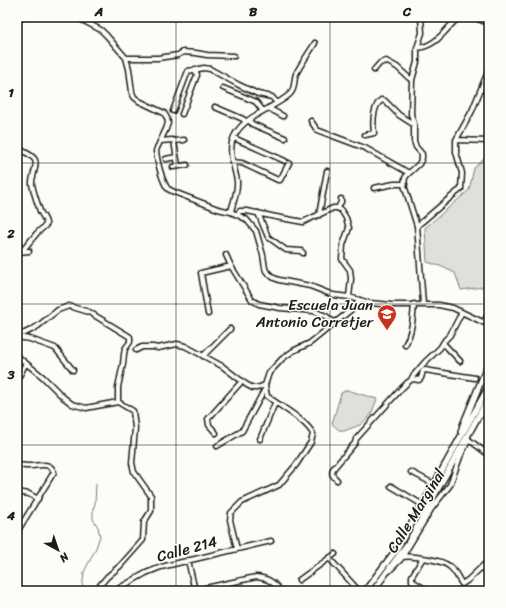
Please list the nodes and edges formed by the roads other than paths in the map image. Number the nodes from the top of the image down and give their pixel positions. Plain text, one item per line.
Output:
1 (25, 17) edge
2 (77, 17) edge
3 (421, 17) edge
4 (459, 17) edge
5 (473, 17) edge
6 (17, 20) edge
7 (489, 22) edge
8 (315, 43) dead end
9 (417, 48) junction
10 (234, 56) dead end
11 (126, 58) junction
12 (196, 69) junction
13 (489, 69) edge
14 (374, 70) dead end
15 (412, 80) junction
16 (483, 82) junction
17 (489, 84) edge
18 (222, 88) dead end
19 (277, 103) junction
20 (215, 107) dead end
21 (268, 108) junction
22 (173, 111) dead end
23 (263, 111) junction
24 (182, 114) dead end
25 (283, 116) dead end
26 (311, 120) dead end
27 (248, 121) junction
28 (414, 124) junction
29 (365, 135) dead end
30 (234, 138) junction
31 (285, 138) dead end
32 (184, 140) dead end
33 (456, 140) junction
34 (161, 141) junction
35 (174, 141) junction
36 (489, 141) edge
37 (17, 148) edge
38 (176, 157) junction
39 (166, 159) dead end
40 (232, 162) junction
41 (187, 166) dead end
42 (327, 172) dead end
43 (409, 173) junction
44 (405, 184) junction
45 (374, 188) dead end
46 (341, 199) dead end
47 (338, 208) junction
48 (231, 212) junction
49 (258, 213) junction
50 (237, 214) junction
51 (319, 215) junction
52 (417, 226) junction
53 (17, 251) edge
54 (29, 251) dead end
55 (303, 253) dead end
56 (226, 255) dead end
57 (231, 266) junction
58 (349, 297) junction
59 (360, 300) junction
60 (414, 304) junction
61 (423, 304) junction
62 (462, 312) junction
63 (489, 312) edge
64 (208, 314) dead end
65 (484, 322) junction
66 (335, 323) junction
67 (489, 325) edge
68 (230, 329) dead end
69 (17, 336) edge
70 (443, 344) junction
71 (405, 345) dead end
72 (136, 350) dead end
73 (17, 356) edge
74 (204, 356) junction
75 (460, 361) dead end
76 (489, 362) edge
77 (26, 363) junction
78 (73, 370) dead end
79 (475, 378) dead end
80 (412, 379) junction
81 (17, 380) edge
82 (242, 381) junction
83 (489, 386) edge
84 (265, 387) junction
85 (489, 397) edge
86 (118, 402) junction
87 (275, 403) junction
88 (489, 406) edge
89 (477, 419) junction
90 (216, 433) dead end
91 (460, 437) junction
92 (468, 437) junction
93 (260, 439) dead end
94 (217, 446) dead end
95 (489, 455) edge
96 (17, 465) edge
97 (412, 472) dead end
98 (337, 480) dead end
99 (434, 484) junction
100 (390, 486) dead end
101 (17, 492) edge
102 (38, 499) junction
103 (423, 505) junction
104 (17, 531) edge
105 (271, 541) dead end
106 (409, 547) junction
107 (237, 549) junction
108 (335, 554) dead end
109 (402, 557) junction
110 (416, 557) junction
111 (329, 558) junction
112 (423, 558) junction
113 (188, 560) junction
114 (489, 560) edge
115 (481, 568) junction
116 (489, 571) edge
117 (386, 574) junction
118 (299, 580) dead end
119 (95, 591) edge
120 (114, 591) edge
121 (194, 591) edge
122 (281, 591) edge
123 (359, 591) edge
124 (365, 591) edge
125 (373, 591) edge
126 (428, 591) edge

1 - 6 street
2 - 11 street
3 - 9 street
4 - 9 street
5 - 7 street
8 - 19 street
9 - 15 street
10 - 11 street
11 - 34 street
12 - 19 street
12 - 22 street
12 - 24 street
13 - 16 street
14 - 15 street
15 - 28 street
16 - 17 street
16 - 33 street
18 - 23 street
19 - 21 street
20 - 27 street
21 - 23 street
21 - 25 street
23 - 27 street
26 - 43 street
27 - 30 street
27 - 31 street
28 - 29 street
28 - 43 street
30 - 40 street
30 - 40 street
32 - 35 street
33 - 36 street
33 - 52 street
34 - 35 street
34 - 48 street
35 - 38 street
37 - 53 street
38 - 39 street
38 - 41 street
40 - 48 street
42 - 51 street
43 - 44 street
44 - 45 street
44 - 52 street
46 - 47 street
47 - 51 street
47 - 58 street
48 - 50 street
49 - 50 street
49 - 51 street
49 - 55 street
50 - 58 street
52 - 61 street
53 - 54 street
56 - 57 street
57 - 64 street
57 - 66 street
58 - 59 street
59 - 60 street
59 - 66 street
60 - 61 street
60 - 71 street
61 - 62 street
62 - 65 street
62 - 70 street
63 - 65 street
65 - 67 street
66 - 84 street
68 - 74 street
69 - 78 street
69 - 86 street
70 - 75 street
70 - 80 street
72 - 74 street
73 - 77 street
74 - 82 street
76 - 91 main road
77 - 81 street
77 - 86 street
79 - 80 street
80 - 98 street
82 - 84 street
82 - 90 street
83 - 91 main road
84 - 87 street
84 - 94 street
85 - 89 main road
86 - 119 street
87 - 93 street
87 - 107 street
88 - 89 main road
89 - 92 main road
91 - 99 main road
92 - 95 street
92 - 106 street, Calle Marginal
92 - 117 main road
96 - 102 street
97 - 99 street
99 - 103 main road
100 - 103 street
101 - 102 street
102 - 104 street
103 - 124 main road
105 - 107 street, Calle 214
106 - 109 street, Calle Marginal
106 - 110 street
107 - 113 street, Calle 214
108 - 111 street
109 - 110 street
109 - 117 street, Calle Marginal
110 - 112 street
111 - 118 street
111 - 123 street
112 - 115 street
112 - 126 street
113 - 120 street, Calle 214
113 - 121 street
114 - 115 street
115 - 116 street
117 - 125 main road
121 - 122 street

